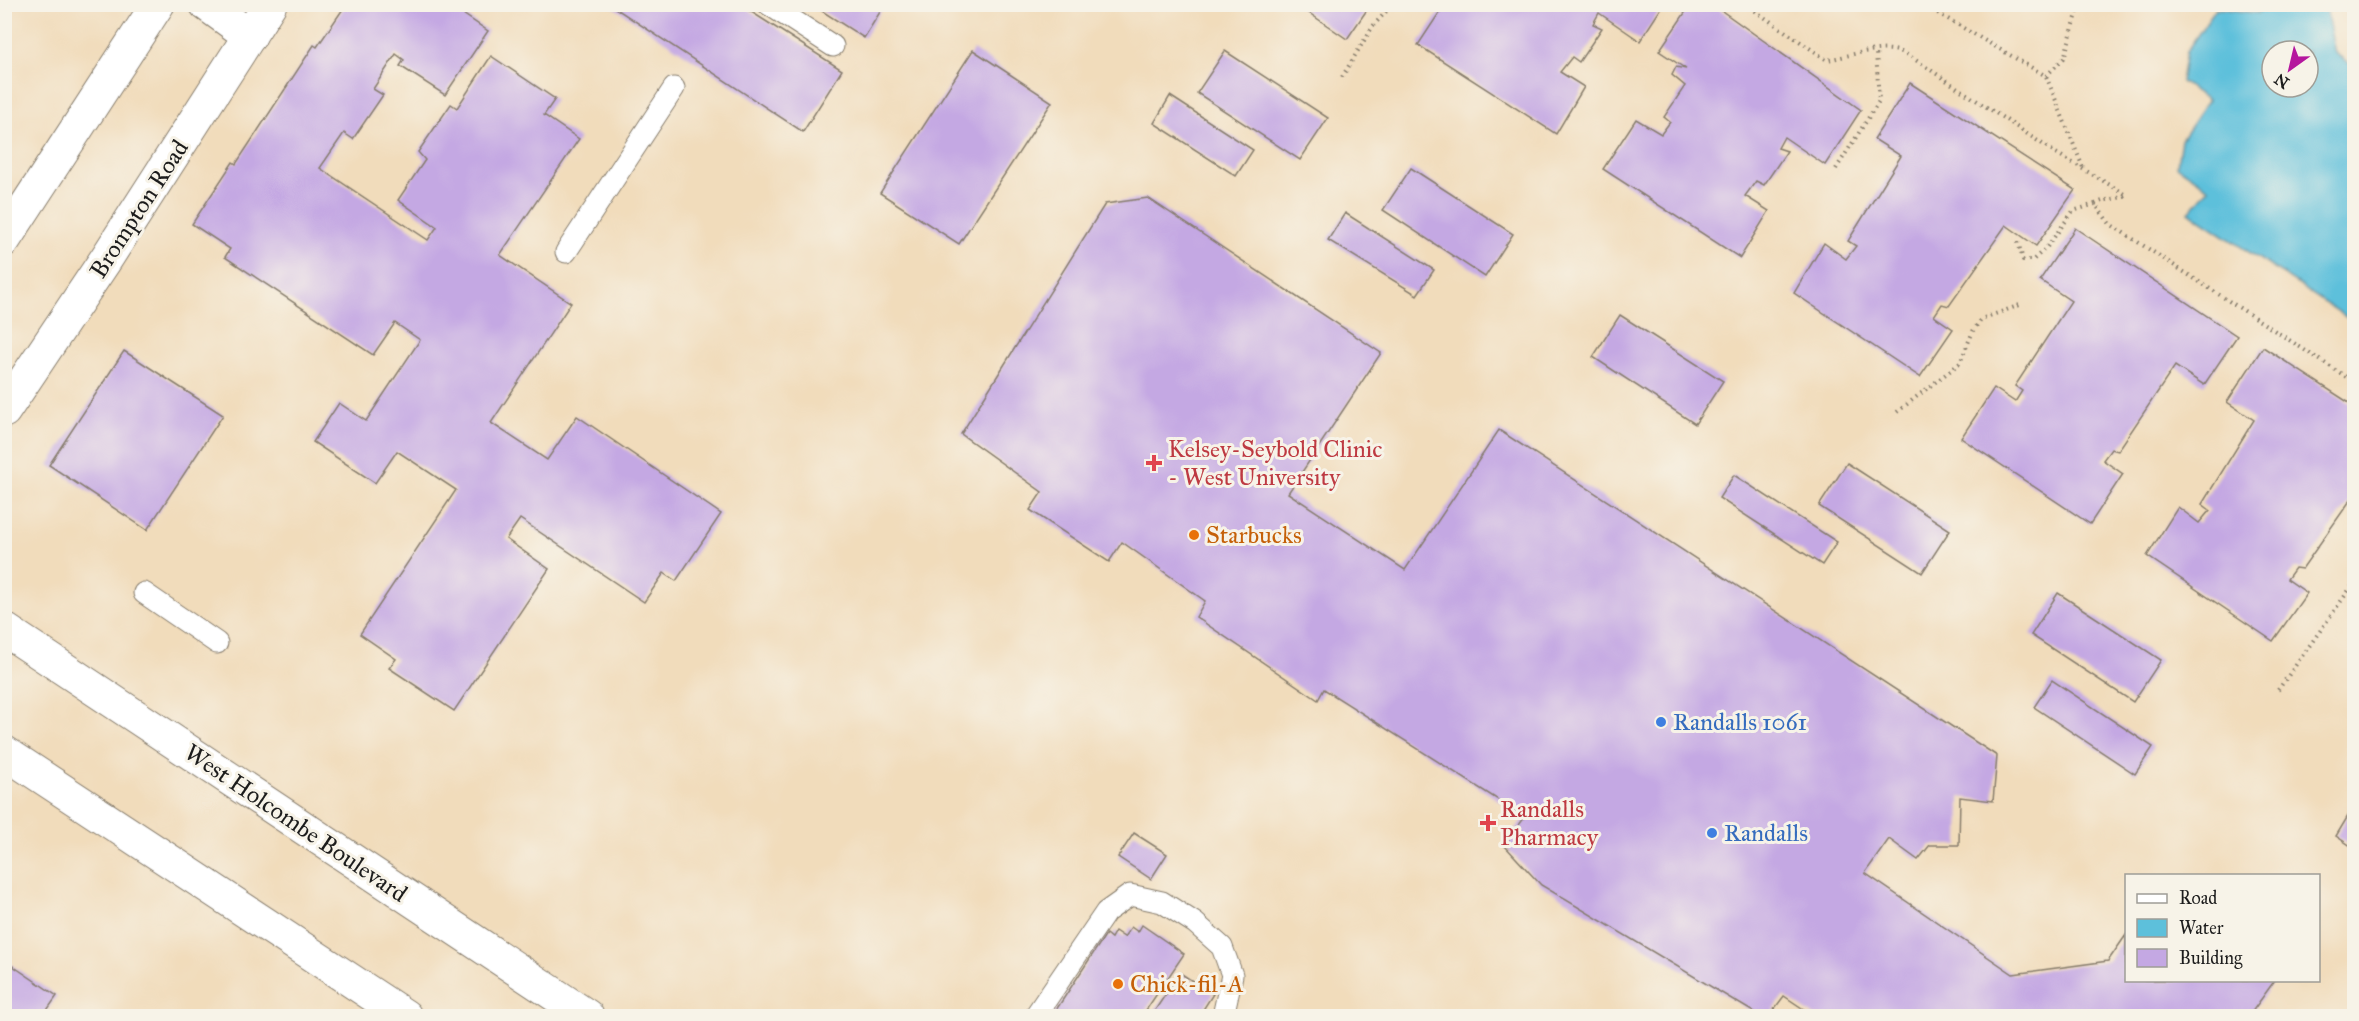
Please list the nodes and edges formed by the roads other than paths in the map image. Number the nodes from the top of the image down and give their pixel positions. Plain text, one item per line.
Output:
1 (158, 4) edge
2 (206, 4) edge
3 (270, 4) edge
4 (768, 4) edge
5 (250, 36) junction
6 (833, 46) dead end
7 (674, 88) dead end
8 (4, 240) edge
9 (566, 252) dead end
10 (4, 411) edge
11 (144, 593) dead end
12 (4, 629) edge
13 (217, 643) dead end
14 (4, 752) edge
15 (405, 1017) edge
16 (587, 1017) edge
17 (1035, 1017) edge
18 (1223, 1017) edge

1 - 8 main road
2 - 5 main road
3 - 5 main road, Brompton Road
4 - 6 lane
5 - 10 main road, Brompton Road
7 - 9 lane
11 - 13 lane
12 - 16 main road, West Holcombe Boulevard
14 - 15 main road
17 - 18 lane

